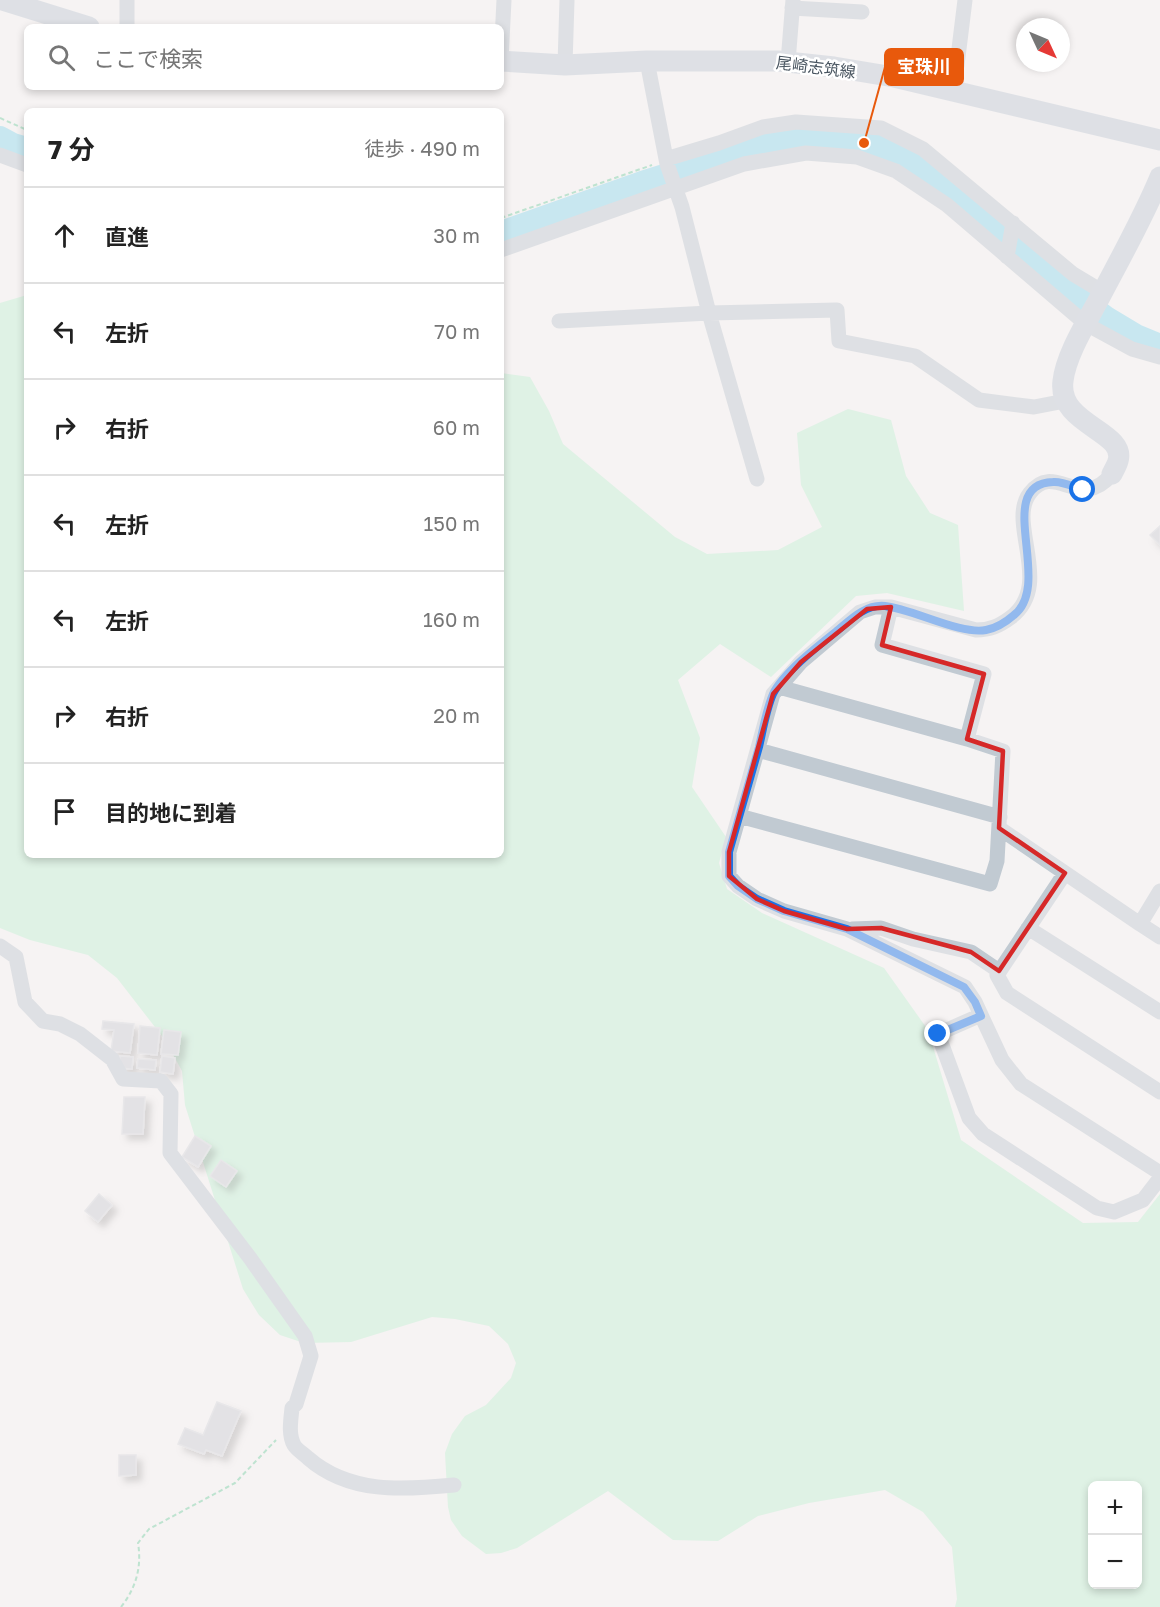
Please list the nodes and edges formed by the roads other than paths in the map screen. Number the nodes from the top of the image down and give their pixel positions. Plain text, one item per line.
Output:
1 (2, 0) edge
2 (127, 0) edge
3 (504, 0) edge
4 (567, 0) edge
5 (965, 0) edge
6 (793, 4) edge
7 (862, 12) dead end
8 (79, 24) edge
9 (127, 24) edge
10 (503, 24) edge
11 (504, 61) edge
12 (647, 61) junction
13 (788, 62) junction
14 (565, 65) junction
15 (951, 91) junction
16 (1160, 140) edge
17 (0, 155) edge
18 (666, 161) junction
19 (24, 164) edge
20 (1160, 177) edge
21 (674, 187) junction
22 (1013, 223) junction
23 (504, 249) edge
24 (1007, 256) junction
25 (1101, 294) junction
26 (709, 313) junction
27 (559, 321) dead end
28 (1087, 321) junction
29 (1160, 357) edge
30 (1065, 401) junction
31 (1112, 474) joint
32 (756, 479) dead end
33 (891, 607) junction
34 (779, 687) junction
35 (967, 739) junction
36 (758, 750) junction
37 (739, 816) junction
38 (1000, 823) junction
39 (1065, 873) junction
40 (1160, 891) edge
41 (1140, 924) junction
42 (1028, 928) junction
43 (847, 929) junction
44 (1160, 937) edge
45 (0, 946) edge
46 (999, 971) junction
47 (1160, 1012) edge
48 (981, 1016) junction
49 (1160, 1092) edge
50 (1160, 1173) edge
51 (1160, 1178) edge
52 (454, 1485) dead end

1 - 8 main road
2 - 9 street
3 - 10 street
4 - 14 street
5 - 15 street
6 - 7 street
6 - 13 street
11 - 14 main road, 尾崎志筑線
12 - 13 main road, 尾崎志筑線
12 - 14 main road, 尾崎志筑線
12 - 18 street
13 - 15 main road, 尾崎志筑線
15 - 16 main road, 尾崎志筑線
17 - 19 street
18 - 21 street
18 - 22 street
20 - 25 main road
21 - 23 street
21 - 24 street
21 - 26 street
22 - 24 street
22 - 25 street
24 - 28 street
25 - 28 main road
26 - 27 street
26 - 30 street
26 - 32 street
28 - 29 street
28 - 30 main road
30 - 31 main road
31 - 33 street
33 - 34 street
33 - 35 street
34 - 35 street
34 - 36 street
35 - 38 street
36 - 37 street
36 - 38 street
37 - 38 street
37 - 43 street
38 - 39 street
39 - 41 street
39 - 42 street
40 - 41 street
41 - 44 street
42 - 46 street
42 - 47 street
43 - 46 street
43 - 48 street
45 - 52 street
46 - 49 street
48 - 50 street
48 - 51 street

